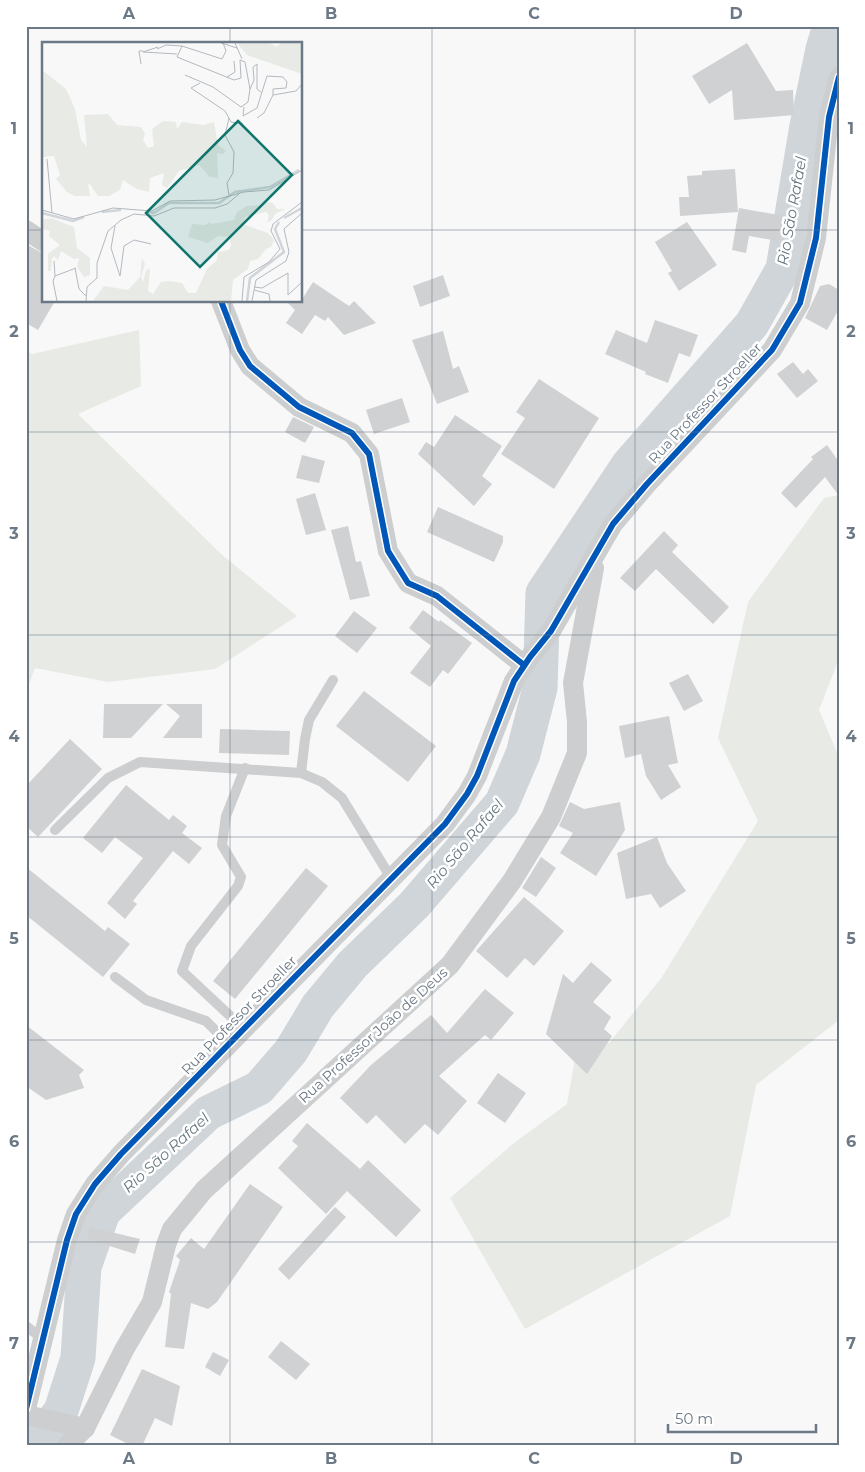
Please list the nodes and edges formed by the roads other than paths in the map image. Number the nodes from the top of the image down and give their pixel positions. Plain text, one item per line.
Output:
1 (839, 77) edge
2 (26, 230) edge
3 (42, 241) edge
4 (221, 302) edge
5 (596, 554) junction
6 (527, 661) junction
7 (333, 680) dead end
8 (245, 768) junction
9 (301, 774) junction
10 (55, 830) dead end
11 (391, 878) junction
12 (115, 977) dead end
13 (243, 1028) junction
14 (229, 1044) junction
15 (26, 1326) edge
16 (43, 1339) junction
17 (26, 1409) edge
18 (26, 1414) edge
19 (85, 1428) junction
20 (67, 1446) edge

1 - 5 street, Rua Professor Stroeller
2 - 3 street
4 - 6 street
5 - 6 street, Rua Professor Stroeller
5 - 19 street, Rua Professor João de Deus
6 - 11 street, Rua Professor Stroeller
7 - 9 lane
8 - 9 lane
8 - 10 lane
8 - 13 lane
9 - 11 lane
11 - 13 street, Rua Professor Stroeller
12 - 14 lane
13 - 14 street, Rua Professor Stroeller
14 - 16 street, Rua Professor Stroeller
15 - 16 lane
16 - 17 street, Rua Professor Stroeller
18 - 19 street
19 - 20 street, Rua Professor João de Deus

